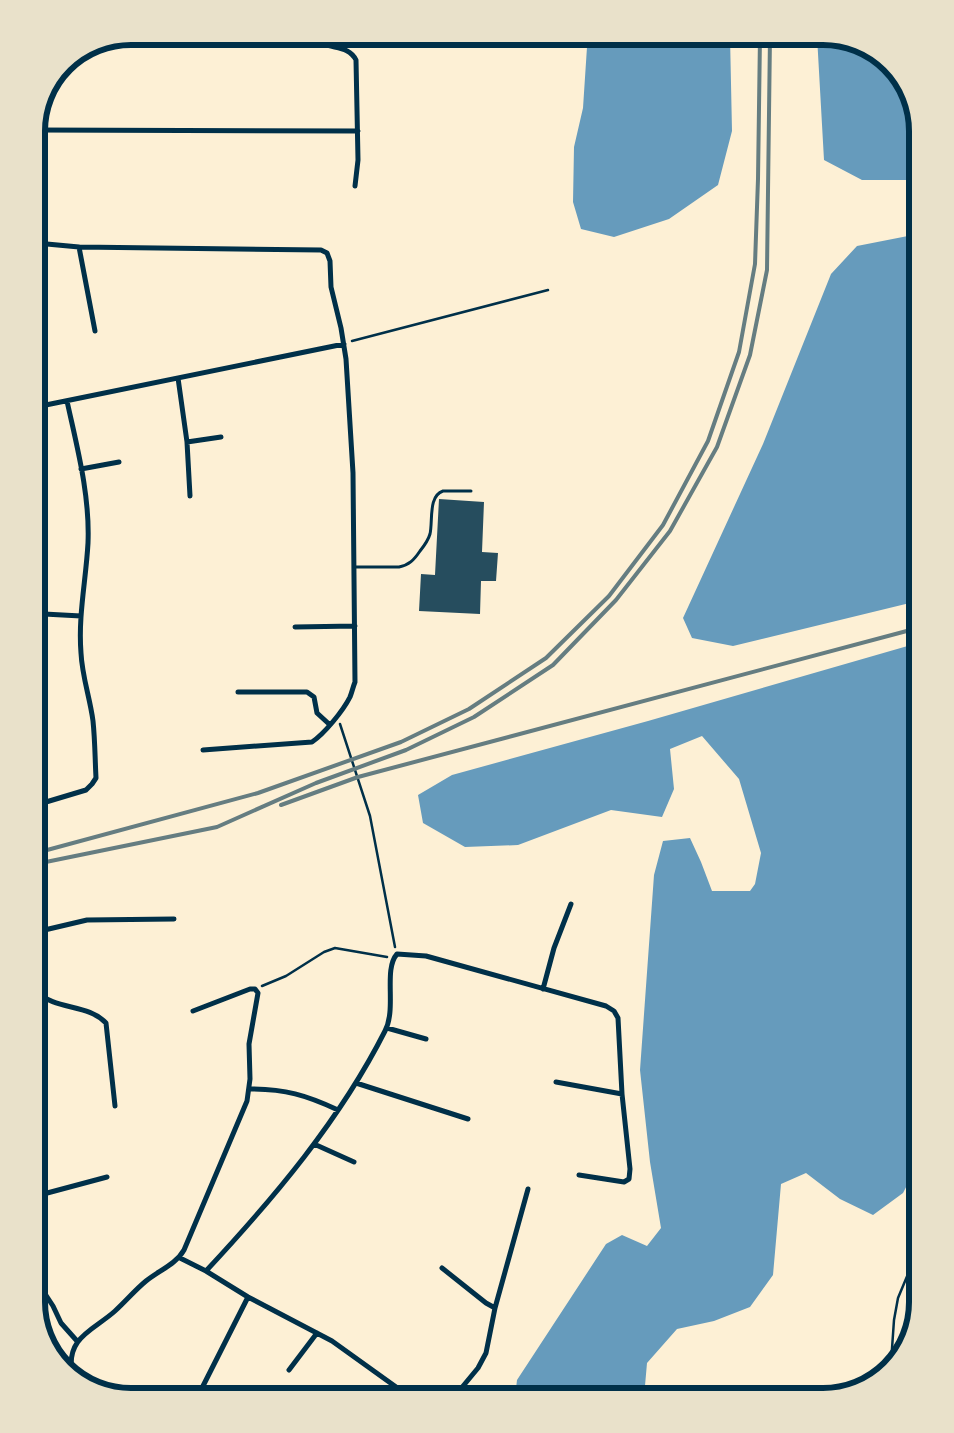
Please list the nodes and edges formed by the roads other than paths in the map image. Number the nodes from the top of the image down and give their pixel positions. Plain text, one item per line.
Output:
1 (328, 45) edge
2 (45, 130) edge
3 (358, 131) junction
4 (355, 186) dead end
5 (45, 244) edge
6 (78, 247) junction
7 (95, 331) dead end
8 (344, 344) junction
9 (178, 378) junction
10 (67, 401) junction
11 (45, 405) edge
12 (221, 437) dead end
13 (187, 442) junction
14 (119, 462) dead end
15 (81, 469) junction
16 (471, 492) dead end
17 (190, 496) dead end
18 (354, 567) junction
19 (45, 614) edge
20 (81, 616) junction
21 (355, 626) junction
22 (295, 627) dead end
23 (238, 692) dead end
24 (330, 724) junction
25 (203, 750) dead end
26 (45, 802) edge
27 (571, 904) dead end
28 (174, 919) dead end
29 (45, 930) edge
30 (543, 988) junction
31 (45, 998) edge
32 (193, 1011) dead end
33 (387, 1028) junction
34 (426, 1039) dead end
35 (556, 1082) dead end
36 (356, 1083) junction
37 (250, 1089) junction
38 (622, 1094) junction
39 (115, 1106) dead end
40 (338, 1110) junction
41 (468, 1119) dead end
42 (314, 1144) junction
43 (354, 1162) dead end
44 (579, 1175) dead end
45 (107, 1177) dead end
46 (528, 1189) dead end
47 (45, 1194) edge
48 (180, 1258) junction
49 (442, 1268) dead end
50 (206, 1271) junction
51 (45, 1294) edge
52 (248, 1297) junction
53 (496, 1308) junction
54 (317, 1333) junction
55 (77, 1341) junction
56 (71, 1364) edge
57 (289, 1370) dead end
58 (203, 1386) dead end
59 (397, 1388) edge
60 (461, 1388) edge

1 - 3 street
2 - 3 street
3 - 4 street
5 - 6 street
6 - 7 street
6 - 8 street
8 - 9 street
8 - 18 street
9 - 10 street
9 - 13 street
10 - 11 street
10 - 15 street
12 - 13 street
13 - 17 street
14 - 15 street
15 - 20 street
16 - 18 lane
18 - 21 street
19 - 20 street
20 - 26 street
21 - 22 street
21 - 24 street
23 - 24 street
24 - 25 street
27 - 30 street
28 - 29 street
30 - 33 street
30 - 38 street
31 - 39 street
32 - 37 street
33 - 34 street
33 - 36 street
35 - 38 street
36 - 40 street
36 - 41 street
37 - 40 street
37 - 48 street
38 - 44 street
40 - 42 street
42 - 43 street
42 - 50 street
45 - 47 street
46 - 53 street
48 - 50 street
48 - 55 street
49 - 53 street
50 - 52 street
51 - 55 street
52 - 54 street
52 - 58 street
53 - 60 street
54 - 57 street
54 - 59 street
55 - 56 street

